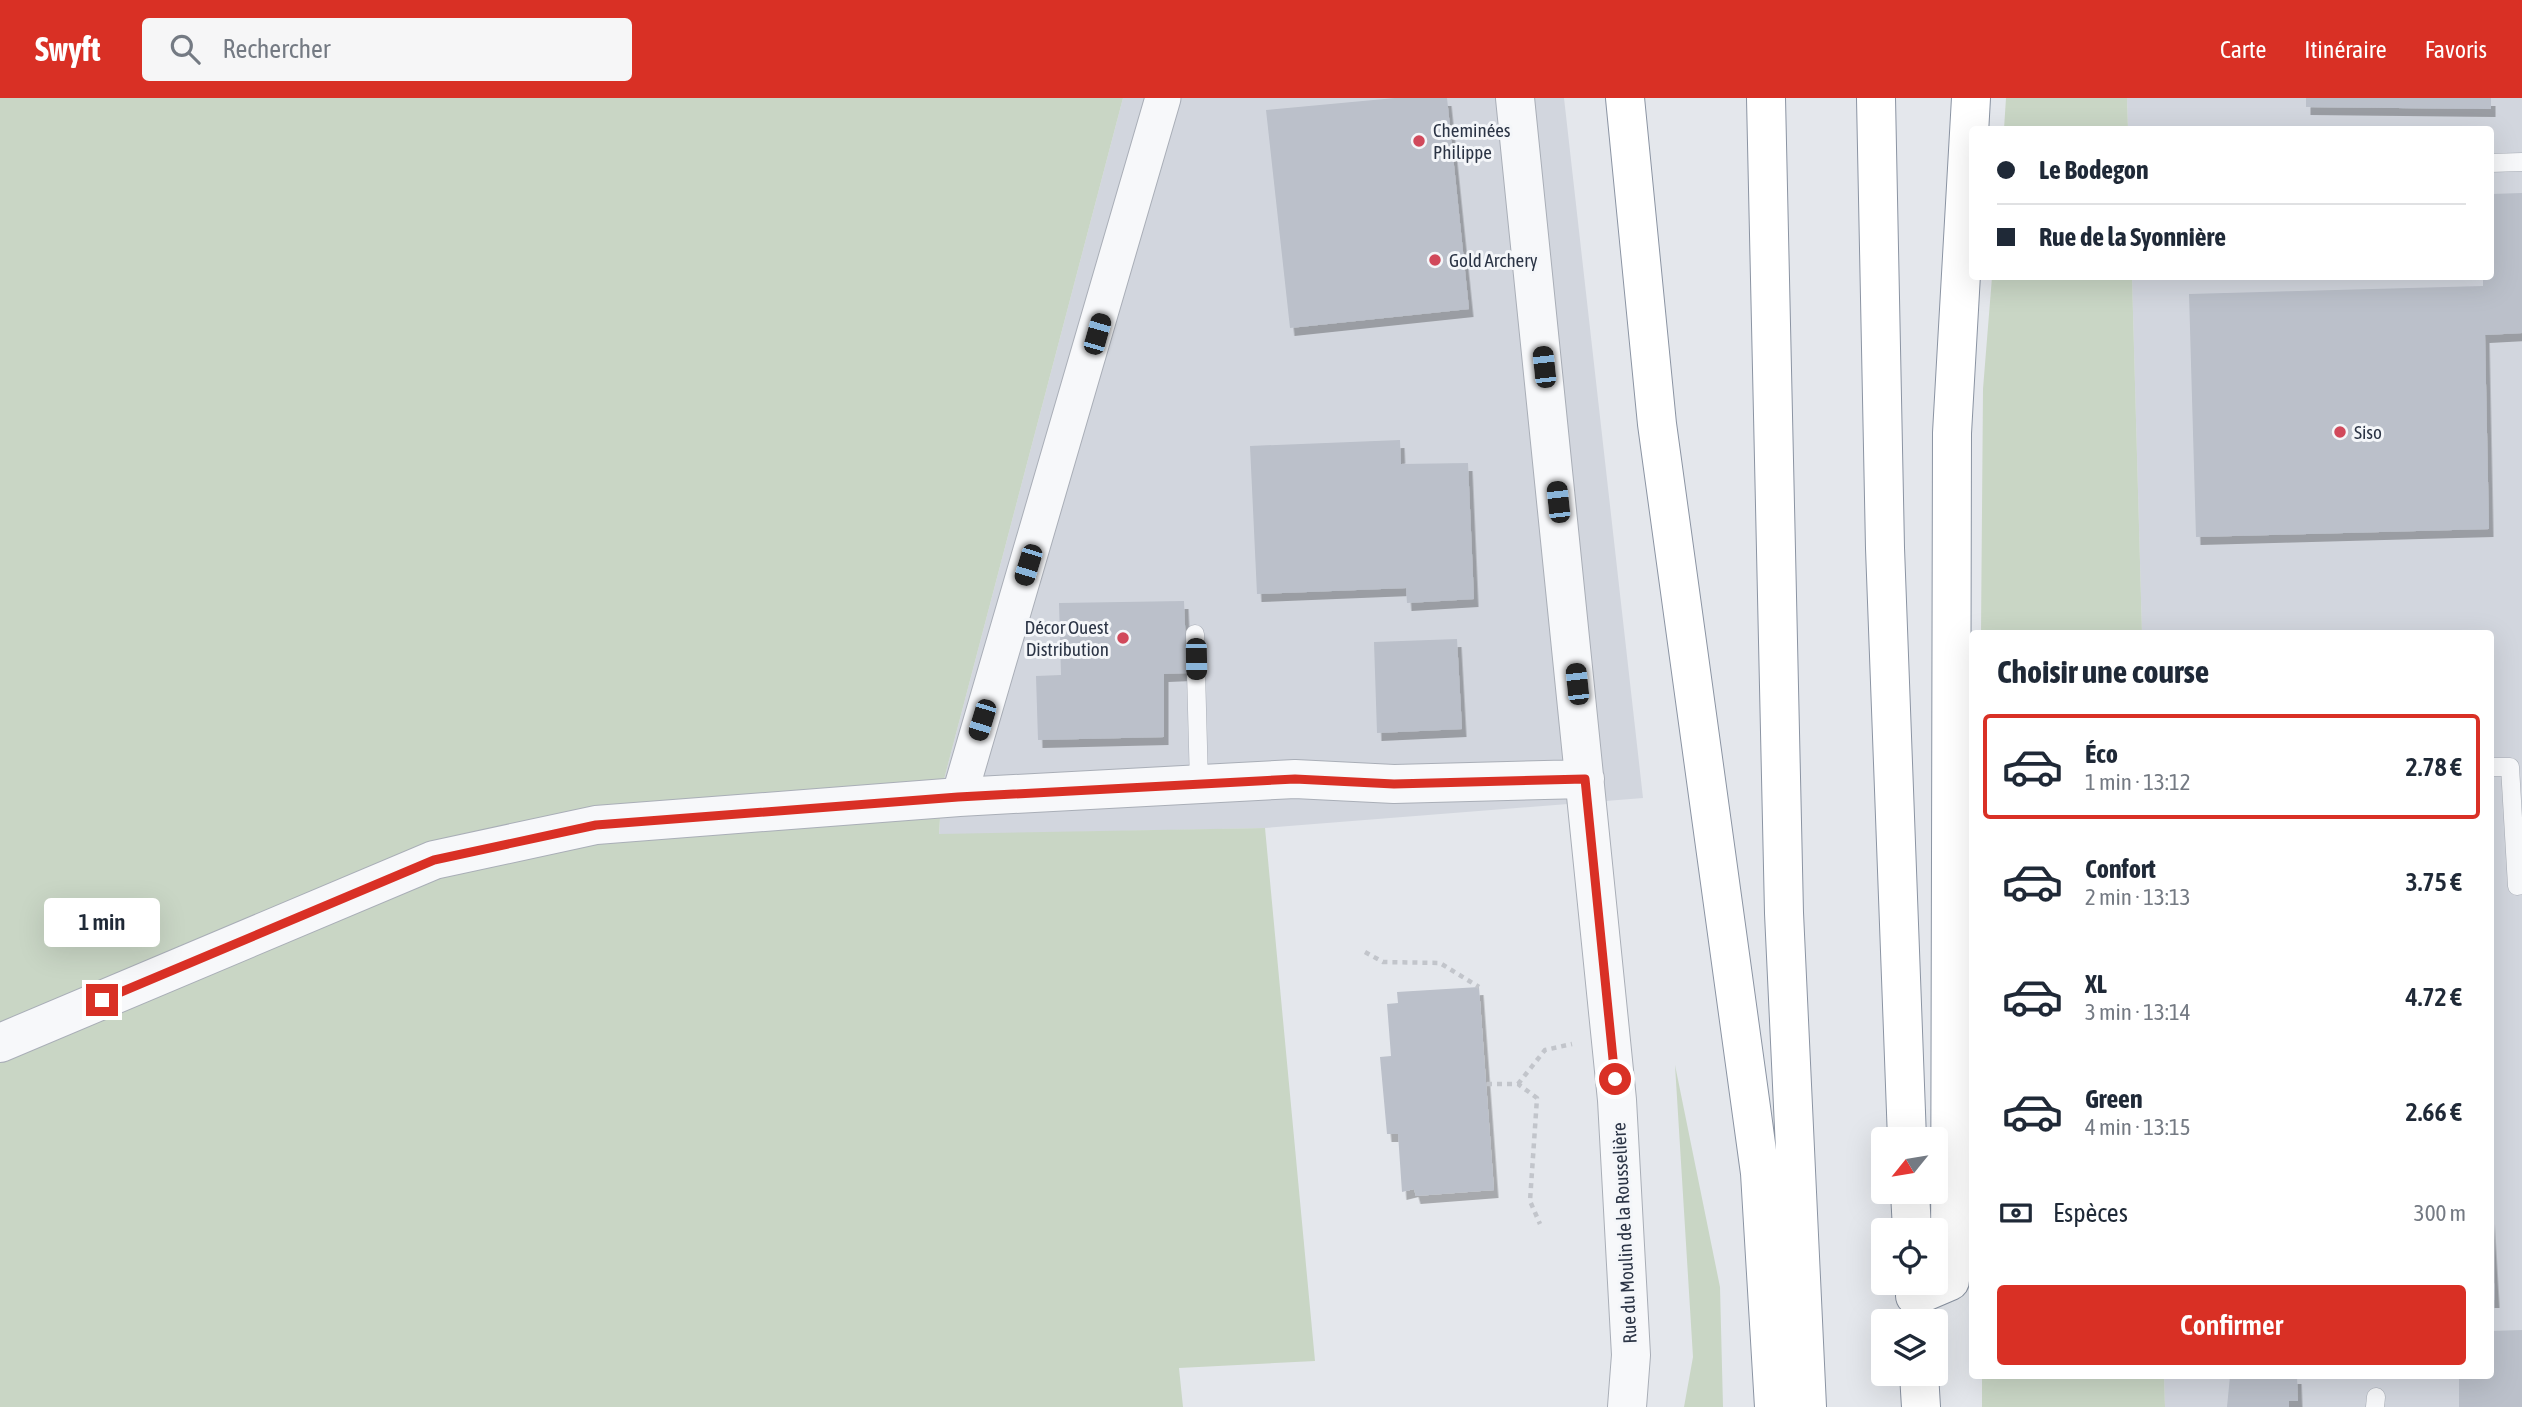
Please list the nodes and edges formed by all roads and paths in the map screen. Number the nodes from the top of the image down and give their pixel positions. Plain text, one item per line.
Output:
1 (1163, 98) edge
2 (1515, 98) edge
3 (1625, 98) edge
4 (1766, 98) edge
5 (1876, 98) edge
6 (1971, 98) edge
7 (1969, 126) edge
8 (1969, 133) edge
9 (2522, 162) edge
10 (2494, 163) edge
11 (1195, 634) dead end
12 (2494, 767) edge
13 (1585, 779) junction
14 (1199, 784) junction
15 (958, 797) junction
16 (2522, 885) edge
17 (1365, 952) dead end
18 (1479, 987) dead end
19 (1611, 1038) junction
20 (0, 1043) edge
21 (1487, 1083) dead end
22 (1518, 1084) junction
23 (1907, 1127) edge
24 (1540, 1224) dead end
25 (1915, 1300) edge
26 (1920, 1386) edge
27 (1627, 1407) edge
28 (1774, 1407) edge
29 (1807, 1407) edge
30 (1921, 1407) edge

1 - 15 street
2 - 13 street, Rue du Moulin de la Rousselière
3 - 28 highway
4 - 29 highway
5 - 23 highway
6 - 7 highway
8 - 25 highway
9 - 10 lane
11 - 14 lane
12 - 16 lane
13 - 14 street
13 - 19 street, Rue du Moulin de la Rousselière
14 - 15 street
15 - 20 street
17 - 18 path
19 - 22 path
19 - 27 street, Rue du Moulin de la Rousselière
21 - 22 path
22 - 24 path
26 - 30 highway

